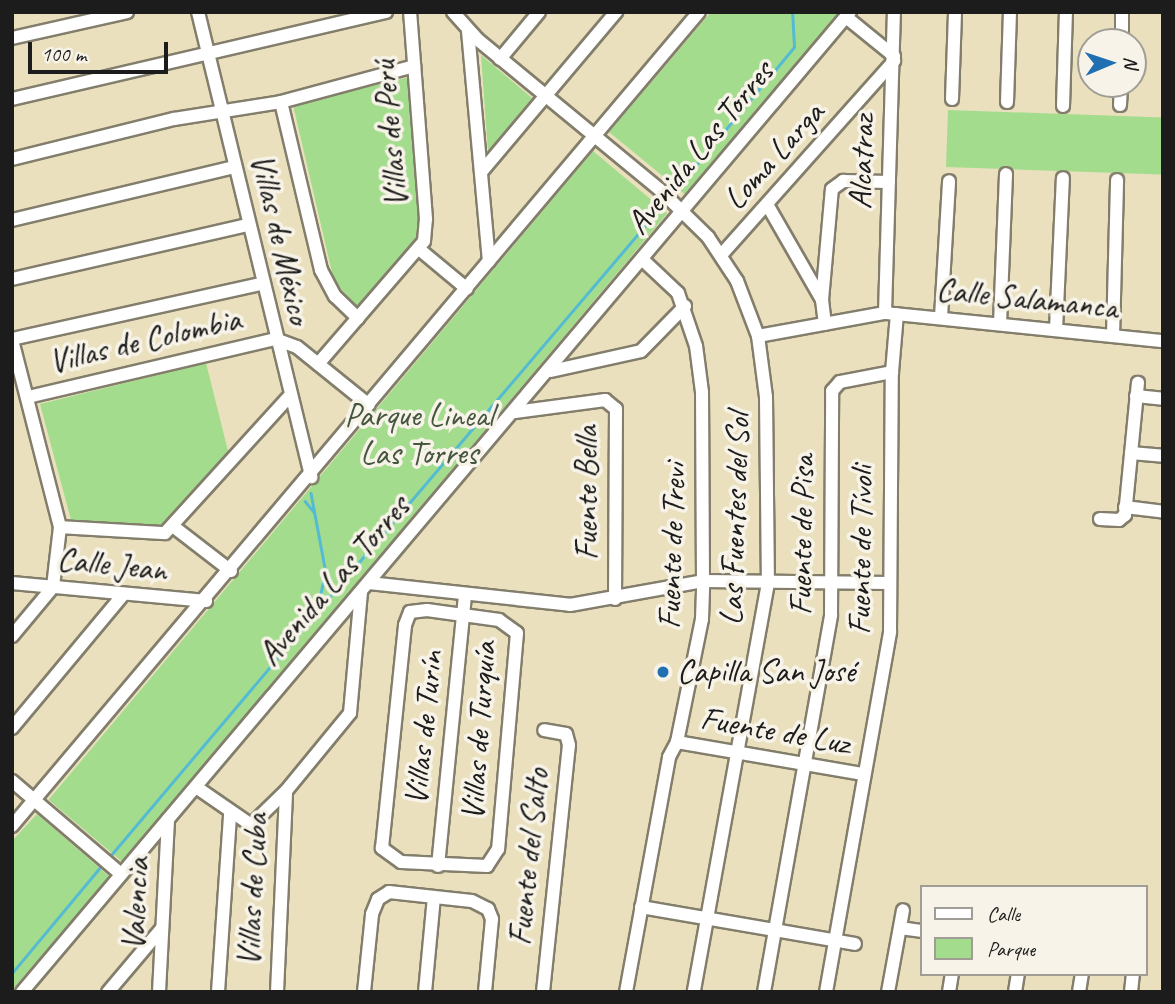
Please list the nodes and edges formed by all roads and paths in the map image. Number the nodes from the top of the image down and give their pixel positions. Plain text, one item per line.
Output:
1 (127, 12) edge
2 (198, 12) edge
3 (386, 12) edge
4 (410, 12) edge
5 (539, 12) edge
6 (616, 12) edge
7 (699, 12) edge
8 (894, 12) edge
9 (955, 12) edge
10 (1010, 12) edge
11 (1066, 12) edge
12 (457, 14) edge
13 (848, 15) edge
14 (468, 31) junction
15 (12, 38) edge
16 (208, 54) junction
17 (500, 59) junction
18 (894, 59) junction
19 (414, 66) junction
20 (545, 97) junction
21 (1120, 98) edge
22 (12, 99) edge
23 (951, 99) dead end
24 (281, 102) junction
25 (1007, 102) dead end
26 (1120, 105) dead end
27 (1063, 106) dead end
28 (221, 111) junction
29 (595, 136) junction
30 (12, 159) edge
31 (234, 167) junction
32 (483, 170) junction
33 (1006, 174) dead end
34 (1063, 178) dead end
35 (1118, 180) dead end
36 (949, 181) dead end
37 (889, 182) junction
38 (768, 206) junction
39 (682, 214) junction
40 (12, 220) edge
41 (247, 225) junction
42 (419, 249) junction
43 (722, 254) junction
44 (489, 261) junction
45 (644, 261) junction
46 (12, 279) edge
47 (261, 284) junction
48 (467, 289) junction
49 (822, 300) junction
50 (685, 306) junction
51 (891, 314) junction
52 (941, 317) junction
53 (358, 318) junction
54 (825, 324) junction
55 (1000, 324) junction
56 (1056, 330) junction
57 (758, 335) junction
58 (1113, 336) junction
59 (12, 340) edge
60 (275, 340) junction
61 (1163, 341) edge
62 (318, 364) junction
63 (551, 370) junction
64 (892, 372) junction
65 (28, 397) junction
66 (288, 398) junction
67 (1163, 399) edge
68 (369, 405) junction
69 (515, 412) junction
70 (1131, 453) junction
71 (1163, 456) edge
72 (311, 477) junction
73 (1125, 507) junction
74 (1163, 512) edge
75 (1100, 519) dead end
76 (60, 527) junction
77 (174, 527) junction
78 (231, 571) junction
79 (703, 581) junction
80 (12, 583) edge
81 (768, 583) junction
82 (890, 583) junction
83 (832, 584) junction
84 (54, 587) junction
85 (365, 588) junction
86 (123, 595) junction
87 (466, 596) junction
88 (615, 599) junction
89 (206, 601) junction
90 (463, 614) junction
91 (12, 636) edge
92 (12, 728) edge
93 (544, 730) dead end
94 (677, 742) junction
95 (739, 754) junction
96 (805, 765) junction
97 (863, 774) junction
98 (12, 781) edge
99 (196, 787) junction
100 (286, 791) junction
101 (34, 800) junction
102 (230, 814) junction
103 (168, 819) junction
104 (12, 826) edge
105 (438, 866) junction
106 (121, 874) junction
107 (435, 897) junction
108 (642, 907) junction
109 (903, 910) dead end
110 (707, 919) junction
111 (162, 928) junction
112 (900, 928) junction
113 (775, 931) junction
114 (920, 931) edge
115 (835, 941) junction
116 (855, 944) dead end
117 (22, 992) edge
118 (107, 992) edge
119 (159, 992) edge
120 (218, 992) edge
121 (277, 992) edge
122 (364, 992) edge
123 (425, 992) edge
124 (485, 992) edge
125 (543, 992) edge
126 (626, 992) edge
127 (694, 992) edge
128 (764, 992) edge
129 (826, 992) edge
130 (888, 992) edge

1 - 15 street
2 - 16 street, Villas de México
3 - 16 street
4 - 19 street, Villas de Perú
5 - 17 street
6 - 20 street
7 - 29 street
8 - 18 street, Alcatraz
9 - 23 street
10 - 25 street
11 - 27 street
12 - 14 street
13 - 18 street
13 - 39 street, Avenida Las Torres
14 - 17 street
14 - 32 street
16 - 22 street
16 - 28 street, Villas de México
17 - 20 street
18 - 37 street, Alcatraz
18 - 38 street, Loma Larga
19 - 24 street
19 - 42 street, Villas de Perú
20 - 29 street
20 - 32 street
21 - 26 street
24 - 28 street
24 - 53 street
28 - 30 street
28 - 31 street, Villas de México
29 - 39 street
29 - 44 street
31 - 40 street
31 - 41 street, Villas de México
32 - 44 street
33 - 55 street
34 - 56 street
35 - 58 street
36 - 52 street
37 - 49 street
37 - 51 street, Alcatraz
38 - 43 street, Loma Larga
38 - 49 street
39 - 43 street
39 - 45 street, Avenida Las Torres
41 - 46 street
41 - 47 street, Villas de México
42 - 48 street, Villas de Perú
42 - 53 street, Villas de Perú
43 - 57 street, Las Fuentes del Sol
44 - 48 street
45 - 50 street
45 - 63 street, Avenida Las Torres
47 - 59 street
47 - 60 street, Villas de México
48 - 68 street
49 - 54 street
50 - 63 street
50 - 79 street, Fuente de Trevi
51 - 52 street, Calle Salamanca
51 - 54 street, Calle Salamanca
51 - 64 street, Fuente de Tívoli
52 - 55 street, Calle Salamanca
53 - 62 street, Villas de Perú
54 - 57 street, Calle Salamanca
55 - 56 street, Calle Salamanca
56 - 58 street, Calle Salamanca
57 - 81 street, Las Fuentes del Sol
58 - 61 street, Calle Salamanca
59 - 65 street
60 - 62 street
60 - 65 street, Villas de Colombia
60 - 66 street, Villas de México
62 - 68 street
63 - 69 street, Avenida Las Torres
64 - 82 street, Fuente de Tívoli
64 - 83 street, Fuente de Pisa
65 - 76 street
66 - 72 street, Villas de México
66 - 77 street
67 - 70 street
68 - 72 street
69 - 85 street, Avenida Las Torres
69 - 88 street, Fuente Bella
70 - 71 street
70 - 73 street
72 - 78 street
73 - 74 street
73 - 75 street
76 - 77 street
76 - 84 street
77 - 78 street
78 - 89 street
79 - 81 street
79 - 88 street
79 - 94 street, Fuente de Trevi
80 - 84 street, Calle Jean
81 - 83 street
81 - 95 street, Las Fuentes del Sol
82 - 83 street
82 - 97 street, Fuente de Tívoli
83 - 96 street, Fuente de Pisa
84 - 86 street, Calle Jean
84 - 91 street
85 - 87 street
85 - 99 street, Avenida Las Torres
85 - 100 street
86 - 89 street, Calle Jean
86 - 92 street
87 - 88 street
87 - 90 street, Villas de Turín
89 - 101 street
90 - 105 street, Villas de Turín
90 - 105 street, Villas de Turquía
90 - 105 street, Villas de Turquía
93 - 125 street, Fuente del Salto
94 - 95 street, Fuente de Luz
94 - 108 street, Fuente de Trevi
95 - 96 street, Fuente de Luz
95 - 110 street, Las Fuentes del Sol
96 - 97 street, Fuente de Luz
96 - 113 street, Fuente de Pisa
97 - 115 street, Fuente de Tívoli
98 - 101 street
99 - 102 street
99 - 103 street, Avenida Las Torres
100 - 102 street
100 - 121 street, Villas de Cuba
101 - 104 street
101 - 106 street
102 - 120 street
103 - 106 street, Avenida Las Torres
103 - 111 street, Valencia
106 - 117 street, Avenida Las Torres
107 - 122 street
107 - 123 street
107 - 124 street
108 - 110 street
108 - 126 street, Fuente de Trevi
109 - 112 street
110 - 113 street
110 - 127 street, Las Fuentes del Sol
111 - 118 street
111 - 119 street, Valencia
112 - 114 street
112 - 130 street
113 - 115 street
113 - 128 street, Fuente de Pisa
115 - 116 street
115 - 129 street, Fuente de Tívoli

